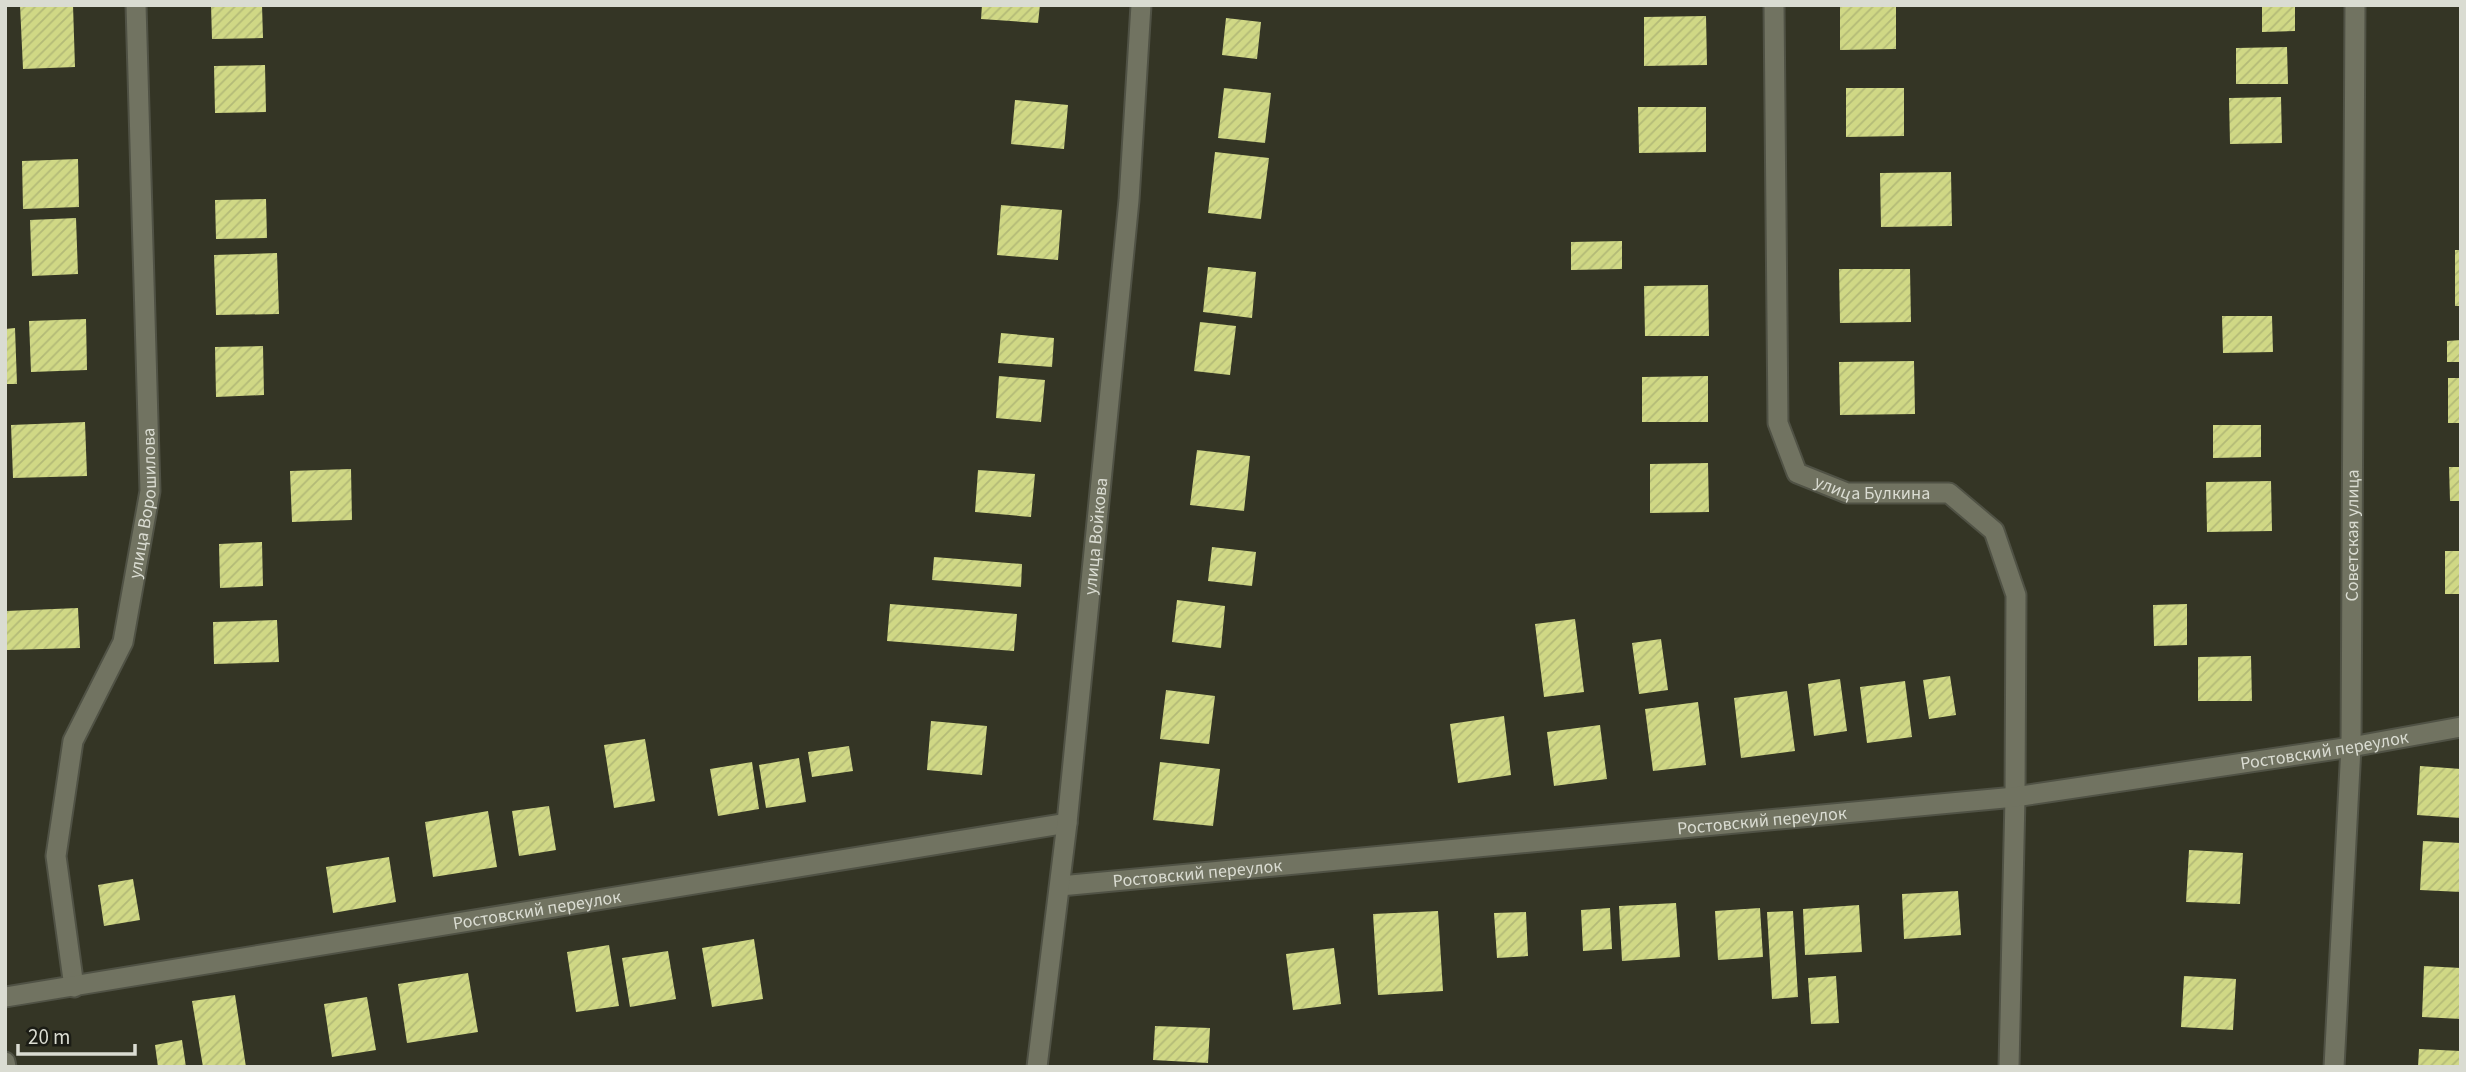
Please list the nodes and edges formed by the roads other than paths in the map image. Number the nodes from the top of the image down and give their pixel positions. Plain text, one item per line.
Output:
1 (136, 5) edge
2 (1141, 5) edge
3 (1774, 5) edge
4 (2355, 5) edge
5 (2461, 726) edge
6 (2351, 747) junction
7 (2015, 797) junction
8 (1067, 823) junction
9 (1060, 886) junction
10 (74, 987) junction
11 (5, 997) edge
12 (1037, 1067) edge
13 (2009, 1067) edge
14 (2334, 1067) edge

1 - 10 street, улица Ворошилова
2 - 8 street, улица Войкова
3 - 7 street, улица Булкина
4 - 6 street, Советская улица
5 - 6 street, Ростовский переулок
6 - 7 street, Ростовский переулок
6 - 14 street, Советская улица
7 - 9 street, Ростовский переулок
7 - 13 street, улица Булкина
8 - 9 street, улица Войкова
8 - 10 street, Ростовский переулок
9 - 12 street, улица Войкова
10 - 11 street, Ростовский переулок

